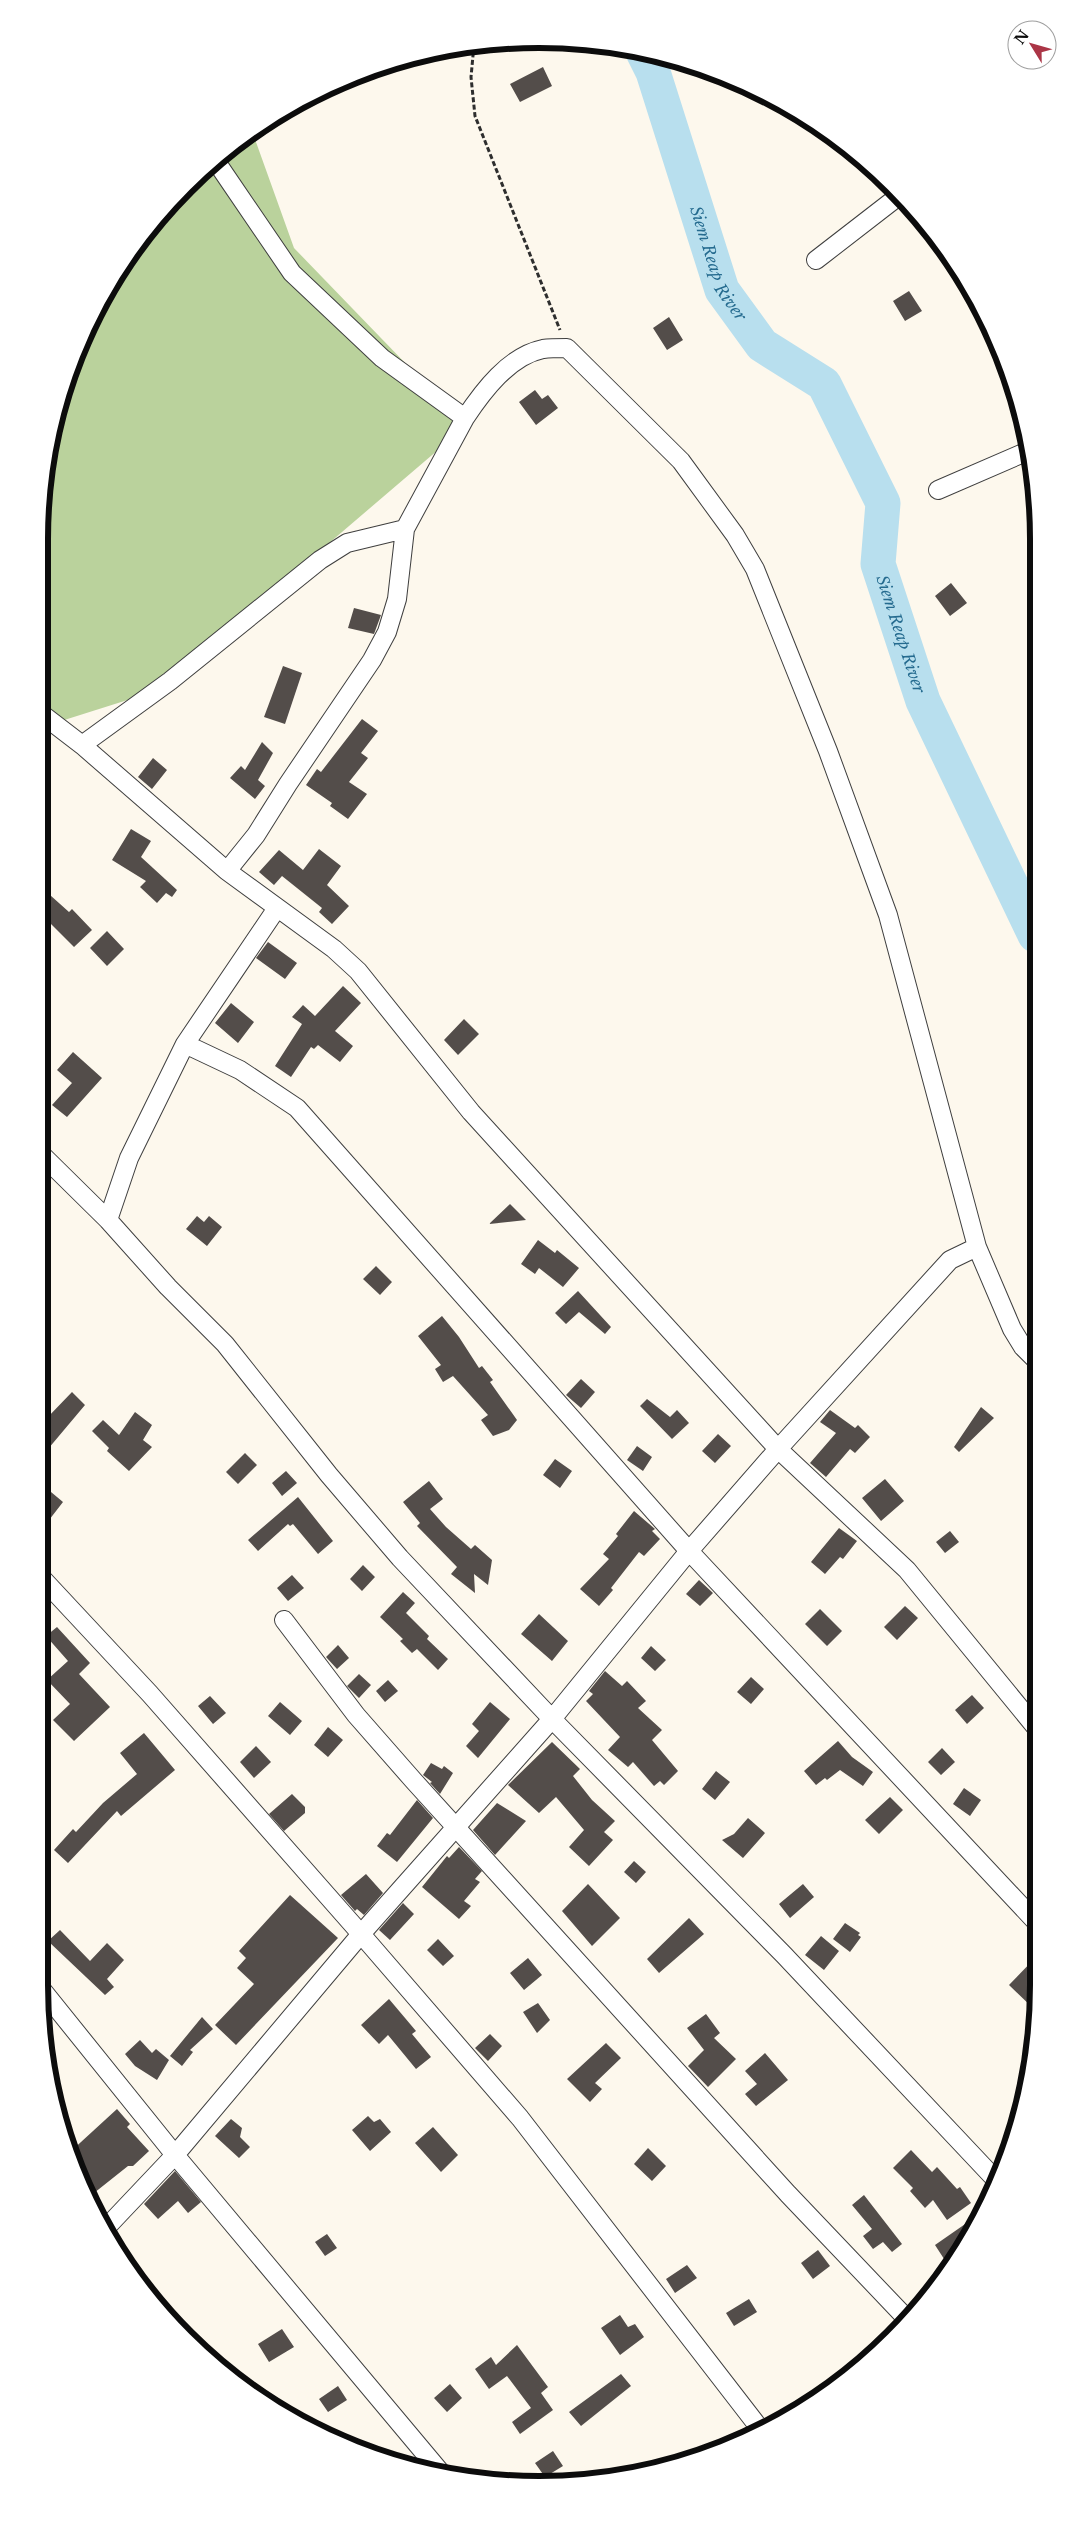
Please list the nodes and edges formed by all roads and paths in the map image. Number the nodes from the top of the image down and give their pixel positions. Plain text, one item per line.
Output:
1 (473, 52) edge
2 (219, 166) edge
3 (894, 200) edge
4 (816, 260) dead end
5 (566, 348) junction
6 (465, 418) junction
7 (1022, 454) edge
8 (938, 490) dead end
9 (405, 529) junction
10 (48, 719) edge
11 (82, 745) junction
12 (227, 871) junction
13 (277, 908) junction
14 (185, 1044) junction
15 (48, 1161) edge
16 (108, 1220) junction
17 (977, 1247) junction
18 (1030, 1354) edge
19 (778, 1449) junction
20 (689, 1552) junction
21 (48, 1585) edge
22 (284, 1620) dead end
23 (552, 1719) junction
24 (1030, 1720) edge
25 (457, 1826) junction
26 (1030, 1915) edge
27 (361, 1934) junction
28 (48, 1998) edge
29 (176, 2154) junction
30 (991, 2175) edge
31 (110, 2224) edge
32 (902, 2314) edge
33 (756, 2425) edge
34 (435, 2464) edge

1 - 5 path
2 - 6 street
3 - 4 street
5 - 6 street
5 - 17 street
6 - 9 street
7 - 8 street
9 - 11 street
9 - 12 street
10 - 11 street
11 - 12 street
12 - 13 street
13 - 14 street
13 - 19 street
14 - 16 street
14 - 20 street
15 - 16 street
16 - 23 street
17 - 18 street
17 - 19 street
19 - 20 street
19 - 24 street
20 - 23 street
20 - 26 street
21 - 27 street
22 - 25 street
23 - 25 street
23 - 30 street
25 - 27 street
25 - 32 street
27 - 29 street
27 - 33 street
28 - 29 street
29 - 31 street
29 - 34 street

